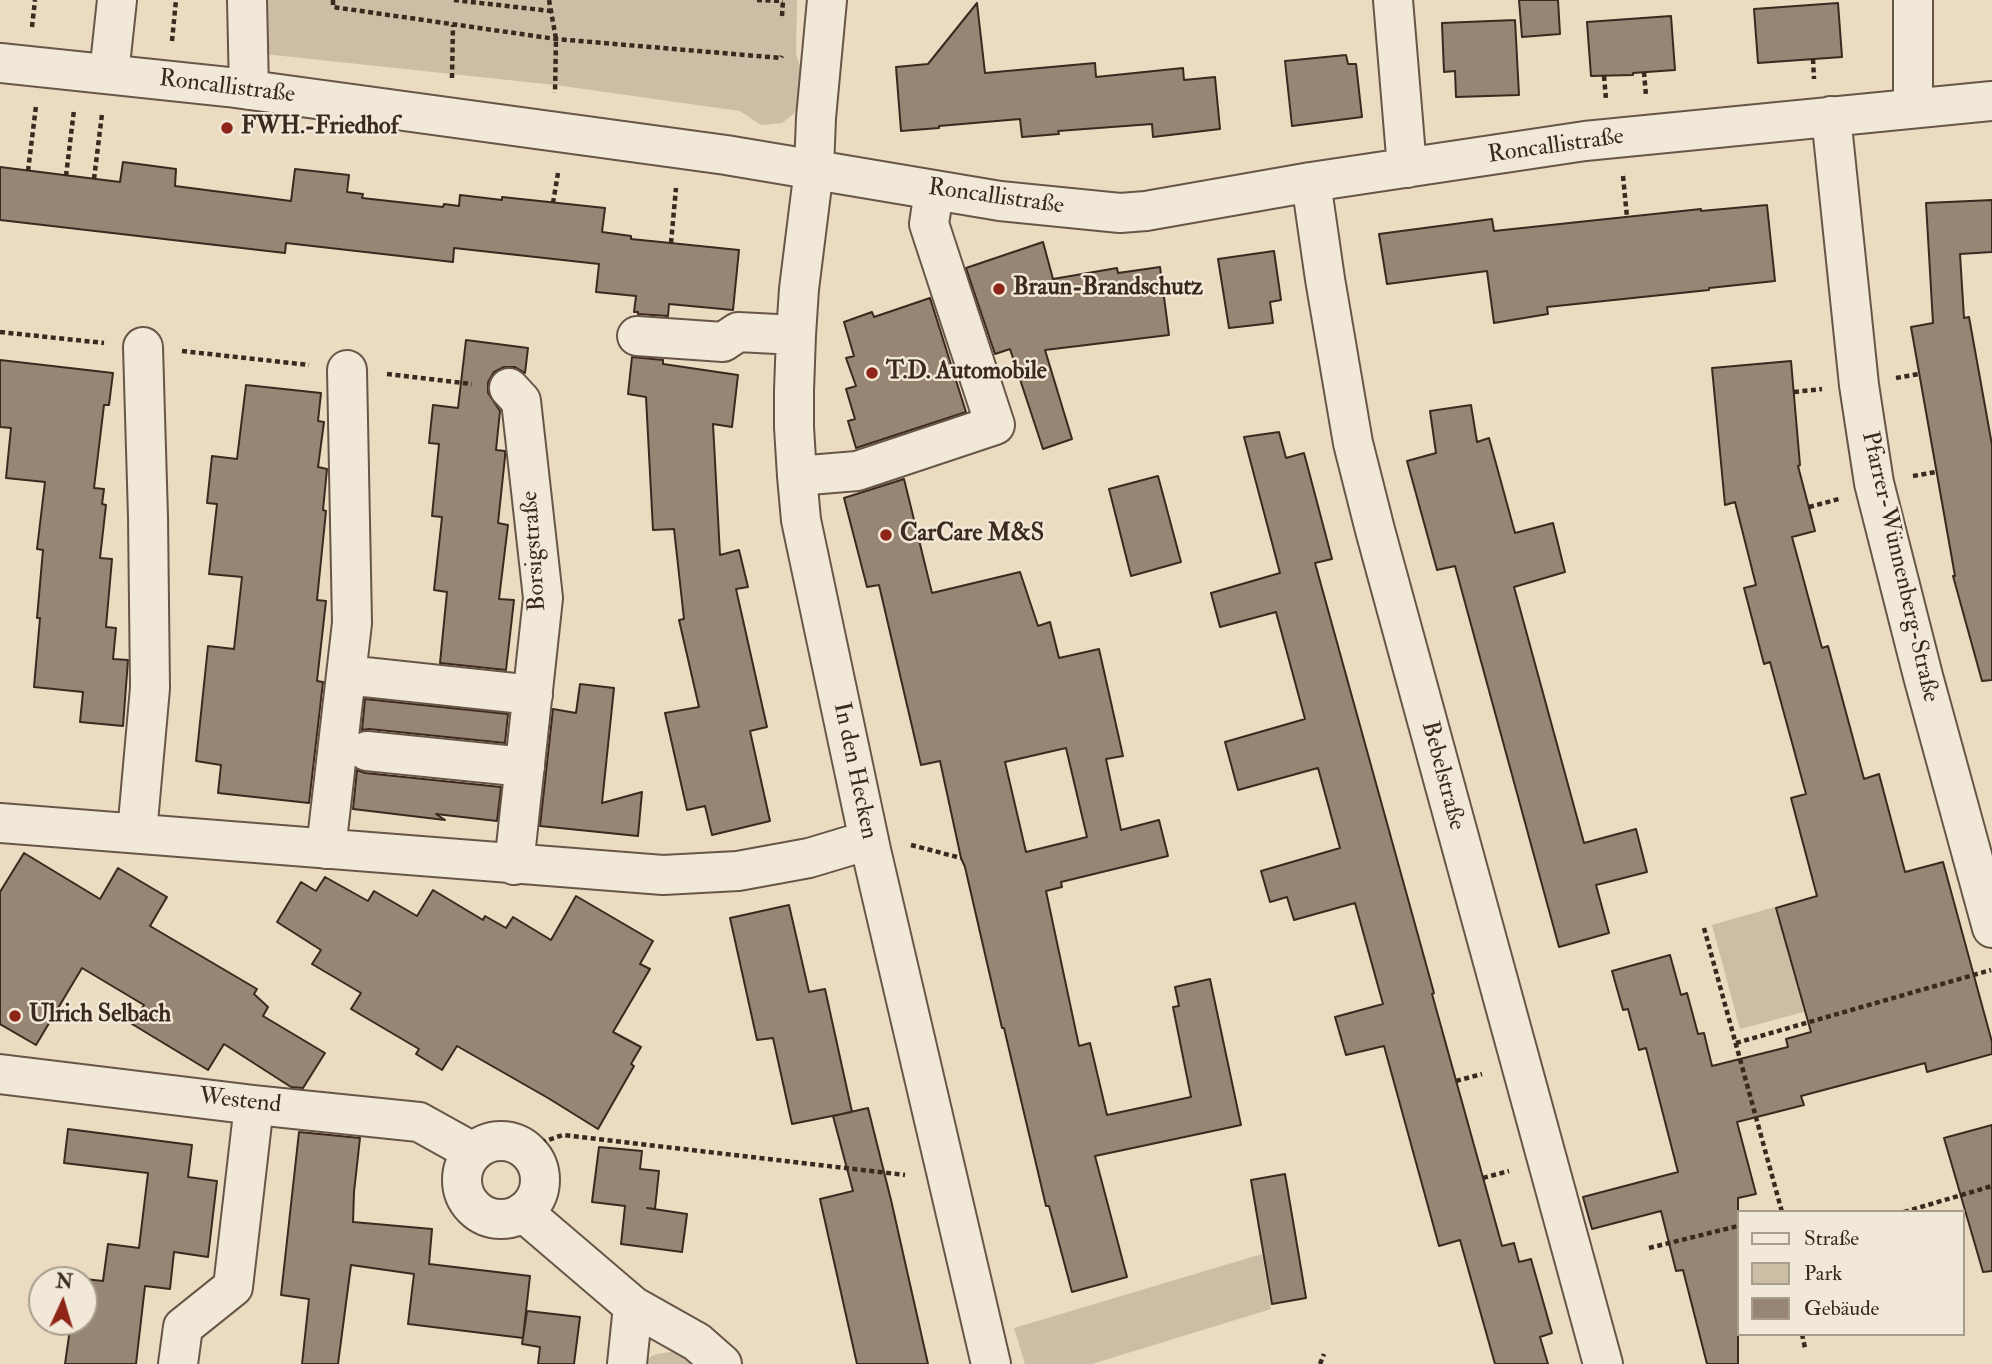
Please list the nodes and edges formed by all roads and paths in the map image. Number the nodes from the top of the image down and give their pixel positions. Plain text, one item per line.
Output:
1 (117, 0) edge
2 (247, 0) edge
3 (333, 0) edge
4 (454, 0) edge
5 (549, 0) edge
6 (757, 0) edge
7 (827, 0) edge
8 (1393, 0) edge
9 (1913, 0) edge
10 (782, 1) edge
11 (551, 11) junction
12 (453, 25) junction
13 (556, 39) junction
14 (782, 58) dead end
15 (0, 63) edge
16 (41, 67) junction
17 (98, 73) junction
18 (249, 90) junction
19 (1992, 101) edge
20 (1913, 108) junction
21 (1831, 116) junction
22 (451, 117) junction
23 (558, 133) junction
24 (680, 149) junction
25 (1407, 168) junction
26 (814, 169) junction
27 (28, 171) dead end
28 (66, 176) dead end
29 (94, 179) dead end
30 (1311, 182) junction
31 (934, 191) junction
32 (671, 243) dead end
33 (0, 332) edge
34 (796, 335) junction
35 (637, 336) dead end
36 (143, 347) junction
37 (347, 370) junction
38 (509, 388) joint
39 (797, 476) junction
40 (346, 675) junction
41 (533, 695) junction
42 (367, 751) dead end
43 (525, 767) junction
44 (0, 823) edge
45 (137, 833) junction
46 (870, 845) junction
47 (326, 849) junction
48 (961, 858) dead end
49 (513, 865) junction
50 (1704, 928) dead end
51 (1992, 928) edge
52 (1992, 970) edge
53 (1736, 1043) junction
54 (0, 1073) edge
55 (254, 1105) junction
56 (525, 1149) junction
57 (474, 1152) junction
58 (948, 1180) junction
59 (1992, 1186) edge
60 (1781, 1210) edge
61 (1911, 1210) edge
62 (523, 1212) junction
63 (1736, 1226) edge
64 (1649, 1248) dead end
65 (633, 1306) junction
66 (1802, 1336) edge
67 (1805, 1348) dead end
68 (1324, 1354) dead end
69 (178, 1364) edge
70 (627, 1364) edge
71 (722, 1364) edge
72 (991, 1364) edge
73 (1320, 1364) edge
74 (1603, 1364) edge

1 - 17 street
2 - 18 street
3 - 12 path
4 - 11 path
5 - 11 path
6 - 10 path
7 - 26 street, In den Hecken
8 - 25 street
9 - 20 street
11 - 13 path
12 - 13 path
12 - 22 path
13 - 14 path
13 - 23 path
15 - 16 street, Roncallistraße
16 - 17 street, Roncallistraße
16 - 27 path
17 - 18 street, Roncallistraße
17 - 28 path
17 - 29 path
18 - 22 street, Roncallistraße
19 - 20 street, Roncallistraße
20 - 21 street, Roncallistraße
21 - 25 street, Roncallistraße
21 - 51 street, Pfarrer-Wünnenberg-Straße
22 - 23 street, Roncallistraße
23 - 24 street, Roncallistraße
24 - 26 street, Roncallistraße
24 - 32 path
25 - 30 street, Roncallistraße
26 - 31 street, Roncallistraße
26 - 34 street, In den Hecken
30 - 31 street, Roncallistraße
30 - 74 street, Bebelstraße
31 - 39 street
33 - 36 path
34 - 35 street
34 - 39 street, In den Hecken
36 - 37 path
36 - 45 street
37 - 38 path
37 - 40 street
38 - 41 street, Borsigstraße
39 - 46 street, In den Hecken
40 - 41 street
40 - 47 street
41 - 43 street, Borsigstraße
42 - 43 street
43 - 49 street, Borsigstraße
44 - 45 street
45 - 47 street
46 - 48 path
46 - 49 street
46 - 58 street, In den Hecken
47 - 49 street
50 - 53 path
52 - 53 path
53 - 60 path
54 - 55 street, Westend
55 - 57 street, Westend
55 - 69 street
56 - 57 street
56 - 58 path
56 - 62 street
57 - 62 street
58 - 72 street, In den Hecken
59 - 61 path
62 - 65 street
63 - 64 path
65 - 70 street
65 - 71 street
66 - 67 path
68 - 73 path

